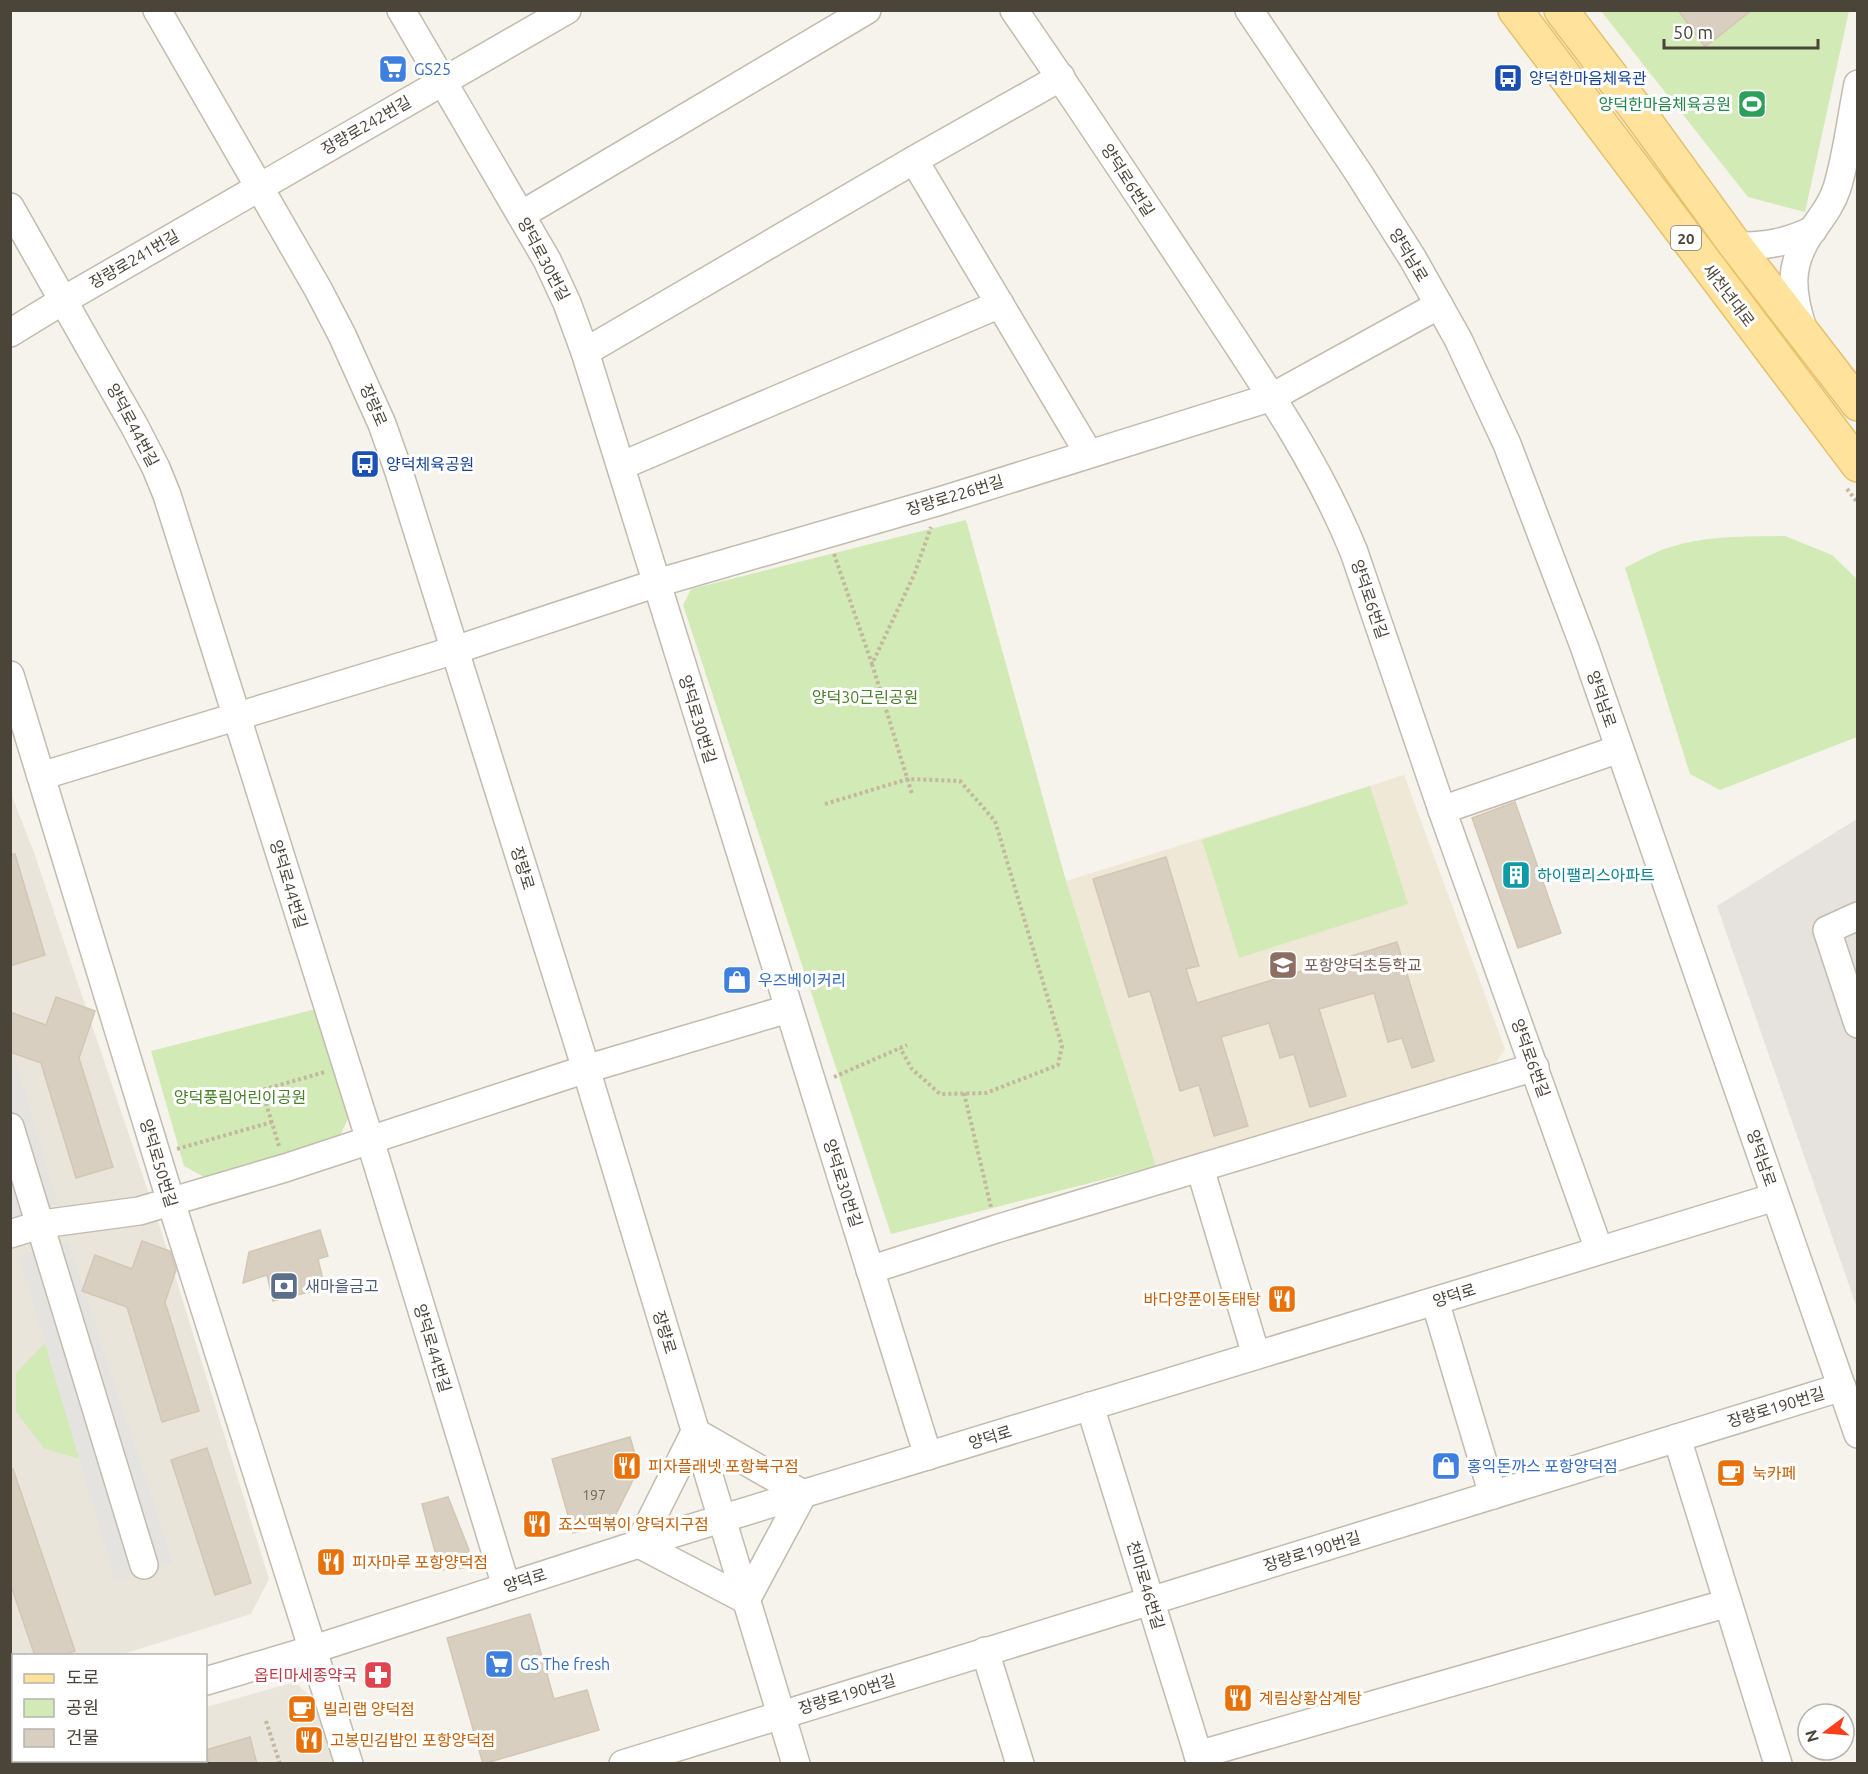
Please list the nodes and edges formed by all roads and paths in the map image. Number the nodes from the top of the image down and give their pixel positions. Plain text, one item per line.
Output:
1 (157, 10) edge
2 (401, 10) edge
3 (567, 10) edge
4 (867, 10) edge
5 (1014, 10) edge
6 (1249, 10) edge
7 (1515, 10) edge
8 (1561, 10) edge
9 (1061, 77) junction
10 (441, 82) junction
11 (1857, 84) edge
12 (914, 160) junction
13 (259, 187) junction
14 (10, 207) edge
15 (521, 214) junction
16 (1812, 230) junction
17 (1736, 246) junction
18 (64, 300) junction
19 (999, 304) junction
20 (1439, 305) junction
21 (10, 333) edge
22 (1804, 333) junction
23 (585, 352) junction
24 (1272, 397) junction
25 (1857, 404) edge
26 (1089, 454) junction
27 (1857, 465) edge
28 (621, 466) junction
29 (940, 501) junction
30 (827, 533) junction
31 (657, 583) junction
32 (455, 650) junction
33 (872, 664) junction
34 (10, 675) edge
35 (237, 718) junction
36 (1619, 749) junction
37 (41, 776) junction
38 (908, 779) junction
39 (912, 794) dead end
40 (825, 804) dead end
41 (1442, 810) junction
42 (1857, 916) edge
43 (788, 1009) junction
44 (1857, 1024) edge
45 (907, 1045) dead end
46 (900, 1048) junction
47 (346, 1066) junction
48 (1535, 1067) junction
49 (586, 1069) junction
50 (812, 1086) junction
51 (964, 1093) junction
52 (272, 1122) junction
53 (10, 1127) edge
54 (370, 1140) junction
55 (157, 1155) junction
56 (285, 1168) junction
57 (1200, 1168) junction
58 (1775, 1197) junction
59 (171, 1202) junction
60 (42, 1224) junction
61 (996, 1229) junction
62 (10, 1234) edge
63 (1599, 1250) junction
64 (870, 1270) junction
65 (1435, 1301) junction
66 (1256, 1355) junction
67 (1842, 1386) junction
68 (1090, 1406) junction
69 (695, 1431) junction
70 (1857, 1434) edge
71 (1677, 1438) junction
72 (928, 1456) junction
73 (803, 1494) junction
74 (1493, 1495) junction
75 (722, 1519) junction
76 (639, 1544) junction
77 (144, 1565) dead end
78 (506, 1586) junction
79 (746, 1600) junction
80 (1150, 1600) junction
81 (1728, 1604) junction
82 (314, 1649) junction
83 (985, 1651) junction
84 (207, 1681) edge
85 (781, 1714) junction
86 (266, 1720) dead end
87 (1200, 1759) edge
88 (1769, 1761) edge
89 (280, 1764) edge
90 (349, 1764) edge
91 (624, 1764) edge
92 (796, 1764) edge
93 (1020, 1764) edge

1 - 13 street, 장량로
2 - 10 street, 양덕로30번길
3 - 10 street, 장량로242번길
4 - 15 street
5 - 9 street, 양덕로6번길
6 - 20 street, 양덕남로
7 - 27 main road, 새천년대로 / 20
8 - 17 main road, 20
9 - 12 street
9 - 24 street, 양덕로6번길
10 - 13 street, 장량로242번길
10 - 15 street, 양덕로30번길
11 - 16 street
12 - 19 street
12 - 23 street
13 - 18 street, 장량로241번길
13 - 32 street, 장량로
14 - 18 street, 양덕로44번길
15 - 23 street, 양덕로30번길
16 - 17 street
16 - 22 street
17 - 22 main road, 20
18 - 21 street, 장량로241번길
18 - 35 street, 양덕로44번길
19 - 26 street
19 - 28 street
20 - 24 street, 장량로226번길
20 - 36 street, 양덕남로
22 - 25 main road, 20
23 - 28 street, 양덕로30번길
24 - 26 street, 장량로226번길
24 - 41 street, 양덕로6번길
26 - 29 street, 장량로226번길
28 - 31 street, 양덕로30번길
29 - 30 street, 장량로226번길
29 - 33 path
30 - 31 street, 장량로226번길
30 - 33 path
31 - 32 street, 장량로226번길
31 - 43 street, 양덕로30번길
32 - 35 street, 장량로226번길
32 - 49 street, 장량로
33 - 38 path
34 - 37 street, 양덕로50번길
35 - 37 street, 장량로226번길
35 - 47 street, 양덕로44번길
36 - 41 street
36 - 58 street, 양덕남로
37 - 55 street, 양덕로50번길
38 - 39 path
38 - 40 path
38 - 51 path
41 - 48 street, 양덕로6번길
42 - 44 street
43 - 49 street
43 - 50 street, 양덕로30번길
45 - 46 path
46 - 50 path
46 - 51 path
47 - 52 path
47 - 54 street, 양덕로44번길
48 - 57 street
48 - 63 street, 양덕로6번길
49 - 54 street
49 - 69 street, 장량로
50 - 64 street, 양덕로30번길
51 - 61 path
52 - 55 path
52 - 56 path
53 - 60 street
54 - 56 street
54 - 78 street, 양덕로44번길
55 - 59 street, 양덕로50번길
56 - 59 street
57 - 61 street
57 - 66 street
58 - 63 street, 양덕로
58 - 67 street, 양덕남로
59 - 60 street
59 - 82 street, 양덕로50번길
60 - 62 street
60 - 77 street
61 - 64 street
63 - 65 street, 양덕로
64 - 72 street, 양덕로30번길
65 - 66 street, 양덕로
65 - 74 street
66 - 68 street, 양덕로
67 - 70 street, 양덕남로
67 - 71 street, 장량로190번길
68 - 72 street, 양덕로
68 - 80 street, 천마로46번길
69 - 73 street
69 - 75 street, 장량로
69 - 76 street
71 - 74 street, 장량로190번길
71 - 81 street
72 - 73 street, 양덕로
73 - 75 street, 양덕로
73 - 79 street
74 - 80 street, 장량로190번길
75 - 76 street, 양덕로
75 - 79 street, 장량로
76 - 78 street, 양덕로
76 - 79 street
78 - 82 street, 양덕로
79 - 85 street, 장량로
80 - 83 street, 장량로190번길
80 - 87 street, 천마로46번길
81 - 87 street
81 - 88 street
82 - 84 street, 양덕로
82 - 90 street, 양덕로50번길
83 - 85 street, 장량로190번길
83 - 93 street
85 - 91 street, 장량로190번길
85 - 92 street, 장량로
86 - 89 path

